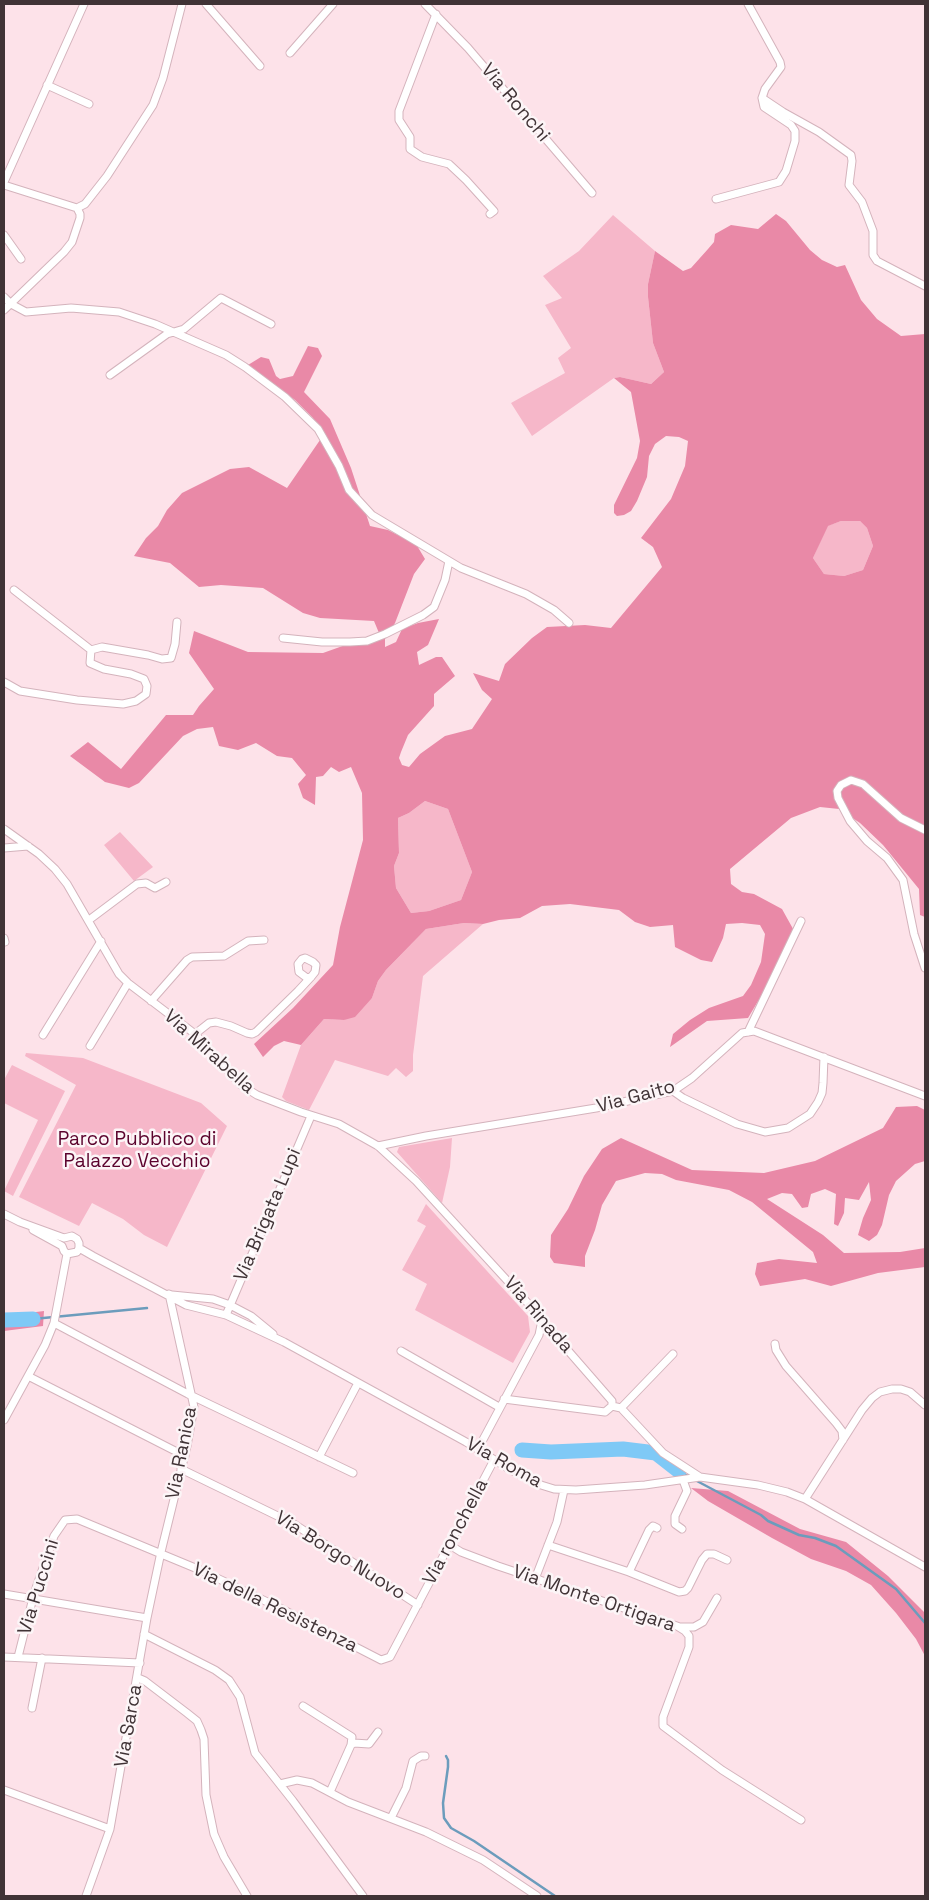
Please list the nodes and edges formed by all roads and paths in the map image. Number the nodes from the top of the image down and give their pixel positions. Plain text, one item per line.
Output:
1 (84, 4) edge
2 (182, 4) edge
3 (206, 4) edge
4 (333, 4) edge
5 (425, 4) edge
6 (748, 4) edge
7 (436, 14) junction
8 (290, 53) dead end
9 (260, 66) dead end
10 (47, 85) junction
11 (762, 98) junction
12 (89, 104) dead end
13 (5, 186) edge
14 (592, 193) dead end
15 (716, 199) dead end
16 (77, 208) junction
17 (490, 214) dead end
18 (4, 235) edge
19 (21, 259) dead end
20 (925, 286) edge
21 (4, 297) edge
22 (11, 304) junction
23 (4, 310) edge
24 (271, 324) dead end
25 (174, 333) junction
26 (110, 375) dead end
27 (449, 561) junction
28 (14, 590) dead end
29 (177, 622) dead end
30 (570, 623) dead end
31 (283, 638) dead end
32 (91, 650) junction
33 (4, 682) edge
34 (4, 829) edge
35 (925, 830) edge
36 (28, 846) junction
37 (4, 848) edge
38 (166, 882) dead end
39 (88, 920) junction
40 (800, 921) dead end
41 (101, 940) junction
42 (264, 940) dead end
43 (925, 968) edge
44 (311, 978) dead end
45 (128, 983) junction
46 (151, 1001) junction
47 (748, 1032) junction
48 (195, 1034) junction
49 (43, 1036) dead end
50 (90, 1046) dead end
51 (824, 1057) junction
52 (673, 1091) junction
53 (925, 1096) edge
54 (310, 1116) junction
55 (378, 1146) junction
56 (4, 1214) edge
57 (20, 1222) junction
58 (64, 1238) junction
59 (62, 1246) junction
60 (79, 1248) junction
61 (67, 1254) junction
62 (169, 1294) junction
63 (230, 1305) junction
64 (226, 1315) junction
65 (54, 1323) junction
66 (541, 1325) junction
67 (284, 1342) junction
68 (776, 1344) dead end
69 (401, 1351) dead end
70 (673, 1354) dead end
71 (28, 1376) junction
72 (358, 1383) junction
73 (193, 1396) junction
74 (504, 1399) junction
75 (925, 1405) edge
76 (499, 1406) junction
77 (612, 1406) junction
78 (621, 1408) junction
79 (4, 1420) edge
80 (843, 1440) junction
81 (478, 1449) junction
82 (185, 1456) junction
83 (319, 1457) junction
84 (494, 1460) junction
85 (181, 1469) junction
86 (353, 1473) dead end
87 (699, 1477) junction
88 (684, 1480) junction
89 (564, 1490) junction
90 (805, 1499) junction
91 (65, 1520) joint
92 (657, 1528) dead end
93 (682, 1529) dead end
94 (451, 1543) junction
95 (548, 1544) junction
96 (161, 1552) junction
97 (727, 1560) dead end
98 (925, 1567) edge
99 (629, 1572) junction
100 (535, 1579) junction
101 (4, 1594) edge
102 (33, 1598) junction
103 (717, 1598) dead end
104 (418, 1605) junction
105 (147, 1618) junction
106 (676, 1626) junction
107 (144, 1634) junction
108 (4, 1656) edge
109 (18, 1657) junction
110 (390, 1657) joint
111 (42, 1658) junction
112 (140, 1663) junction
113 (138, 1678) junction
114 (303, 1706) dead end
115 (32, 1708) dead end
116 (378, 1732) dead end
117 (351, 1744) junction
118 (425, 1756) dead end
119 (280, 1784) junction
120 (4, 1790) edge
121 (330, 1792) junction
122 (391, 1818) junction
123 (801, 1820) dead end
124 (110, 1829) junction
125 (86, 1896) edge
126 (247, 1896) edge
127 (363, 1896) edge
128 (537, 1896) edge

1 - 10 street
2 - 16 street
3 - 9 street
4 - 8 street
5 - 7 street, Via Ronchi
6 - 11 street
7 - 14 street, Via Ronchi
7 - 17 street
10 - 12 street
10 - 13 street
11 - 15 street
11 - 20 street
13 - 16 street
16 - 22 street
18 - 19 street
21 - 22 street
22 - 23 street
22 - 25 street
24 - 25 street
25 - 26 street
25 - 27 street
27 - 30 street
27 - 31 street
28 - 32 street
29 - 32 street
32 - 33 street
34 - 36 street, Via Mirabella
35 - 43 street
36 - 37 street
36 - 39 street, Via Mirabella
38 - 39 street
39 - 41 street, Via Mirabella
40 - 47 street
41 - 45 street, Via Mirabella
41 - 49 street
42 - 46 street
44 - 48 street
45 - 46 street, Via Mirabella
45 - 50 street
46 - 48 street, Via Mirabella
47 - 51 street
47 - 52 street, Via Gaito
48 - 54 street, Via Mirabella
51 - 52 street
51 - 53 street
52 - 55 street, Via Gaito
54 - 55 street, Via Mirabella
54 - 63 street, Via Brigata Lupi
55 - 66 street, Via Rinada
56 - 57 street
57 - 58 street
57 - 59 street
58 - 59 street
58 - 60 street
59 - 61 street
60 - 61 street
60 - 62 street
61 - 65 street
62 - 63 street, Via Roma
62 - 64 street, Via Roma
62 - 73 street, Via Ranica
63 - 64 street, Via Brigata Lupi
63 - 67 street, Via Roma
64 - 67 street, Via Roma
65 - 71 street
65 - 73 street
66 - 74 street
66 - 77 street, Via Rinada
67 - 72 street, Via Roma
68 - 80 street
69 - 76 street
70 - 78 street
71 - 79 street
71 - 82 street
72 - 81 street, Via Roma
72 - 83 street
73 - 82 street, Via Ranica
73 - 83 street
74 - 76 street
74 - 77 street
75 - 80 street
76 - 81 street
77 - 78 street
78 - 87 street
80 - 90 street
81 - 84 street, Via Roma
82 - 85 street, Via Ranica
83 - 86 street
84 - 89 street, Via Roma
84 - 94 street, Via ronchella
85 - 96 street, Via Ranica
85 - 104 street, Via Borgo Nuovo
87 - 88 street, Via Roma
87 - 90 street, Via Roma
88 - 89 street, Via Roma
88 - 93 street
89 - 95 street
90 - 98 street, Via Roma
91 - 96 street, Via della Resistenza
91 - 102 street, Via Puccini
92 - 99 street
94 - 100 street, Via Monte Ortigara
94 - 104 street, Via ronchella
95 - 99 street
95 - 100 street
96 - 105 street, Via Sarca
96 - 110 street, Via della Resistenza
97 - 99 street
100 - 106 street, Via Monte Ortigara
101 - 102 street
102 - 105 street
102 - 109 street, Via Puccini
103 - 106 street
104 - 110 street, Via ronchella
105 - 107 street, Via Sarca
106 - 123 street, Via Monte Ortigara
107 - 112 street, Via Sarca
107 - 119 street
108 - 109 street
109 - 111 street
111 - 112 street
111 - 115 street
112 - 113 street, Via Sarca
113 - 124 street, Via Sarca
113 - 126 street
114 - 117 street
116 - 117 street
117 - 121 street
118 - 122 street
119 - 121 street
119 - 127 street
120 - 124 street
121 - 122 street
122 - 128 street
124 - 125 street, Via Sarca

